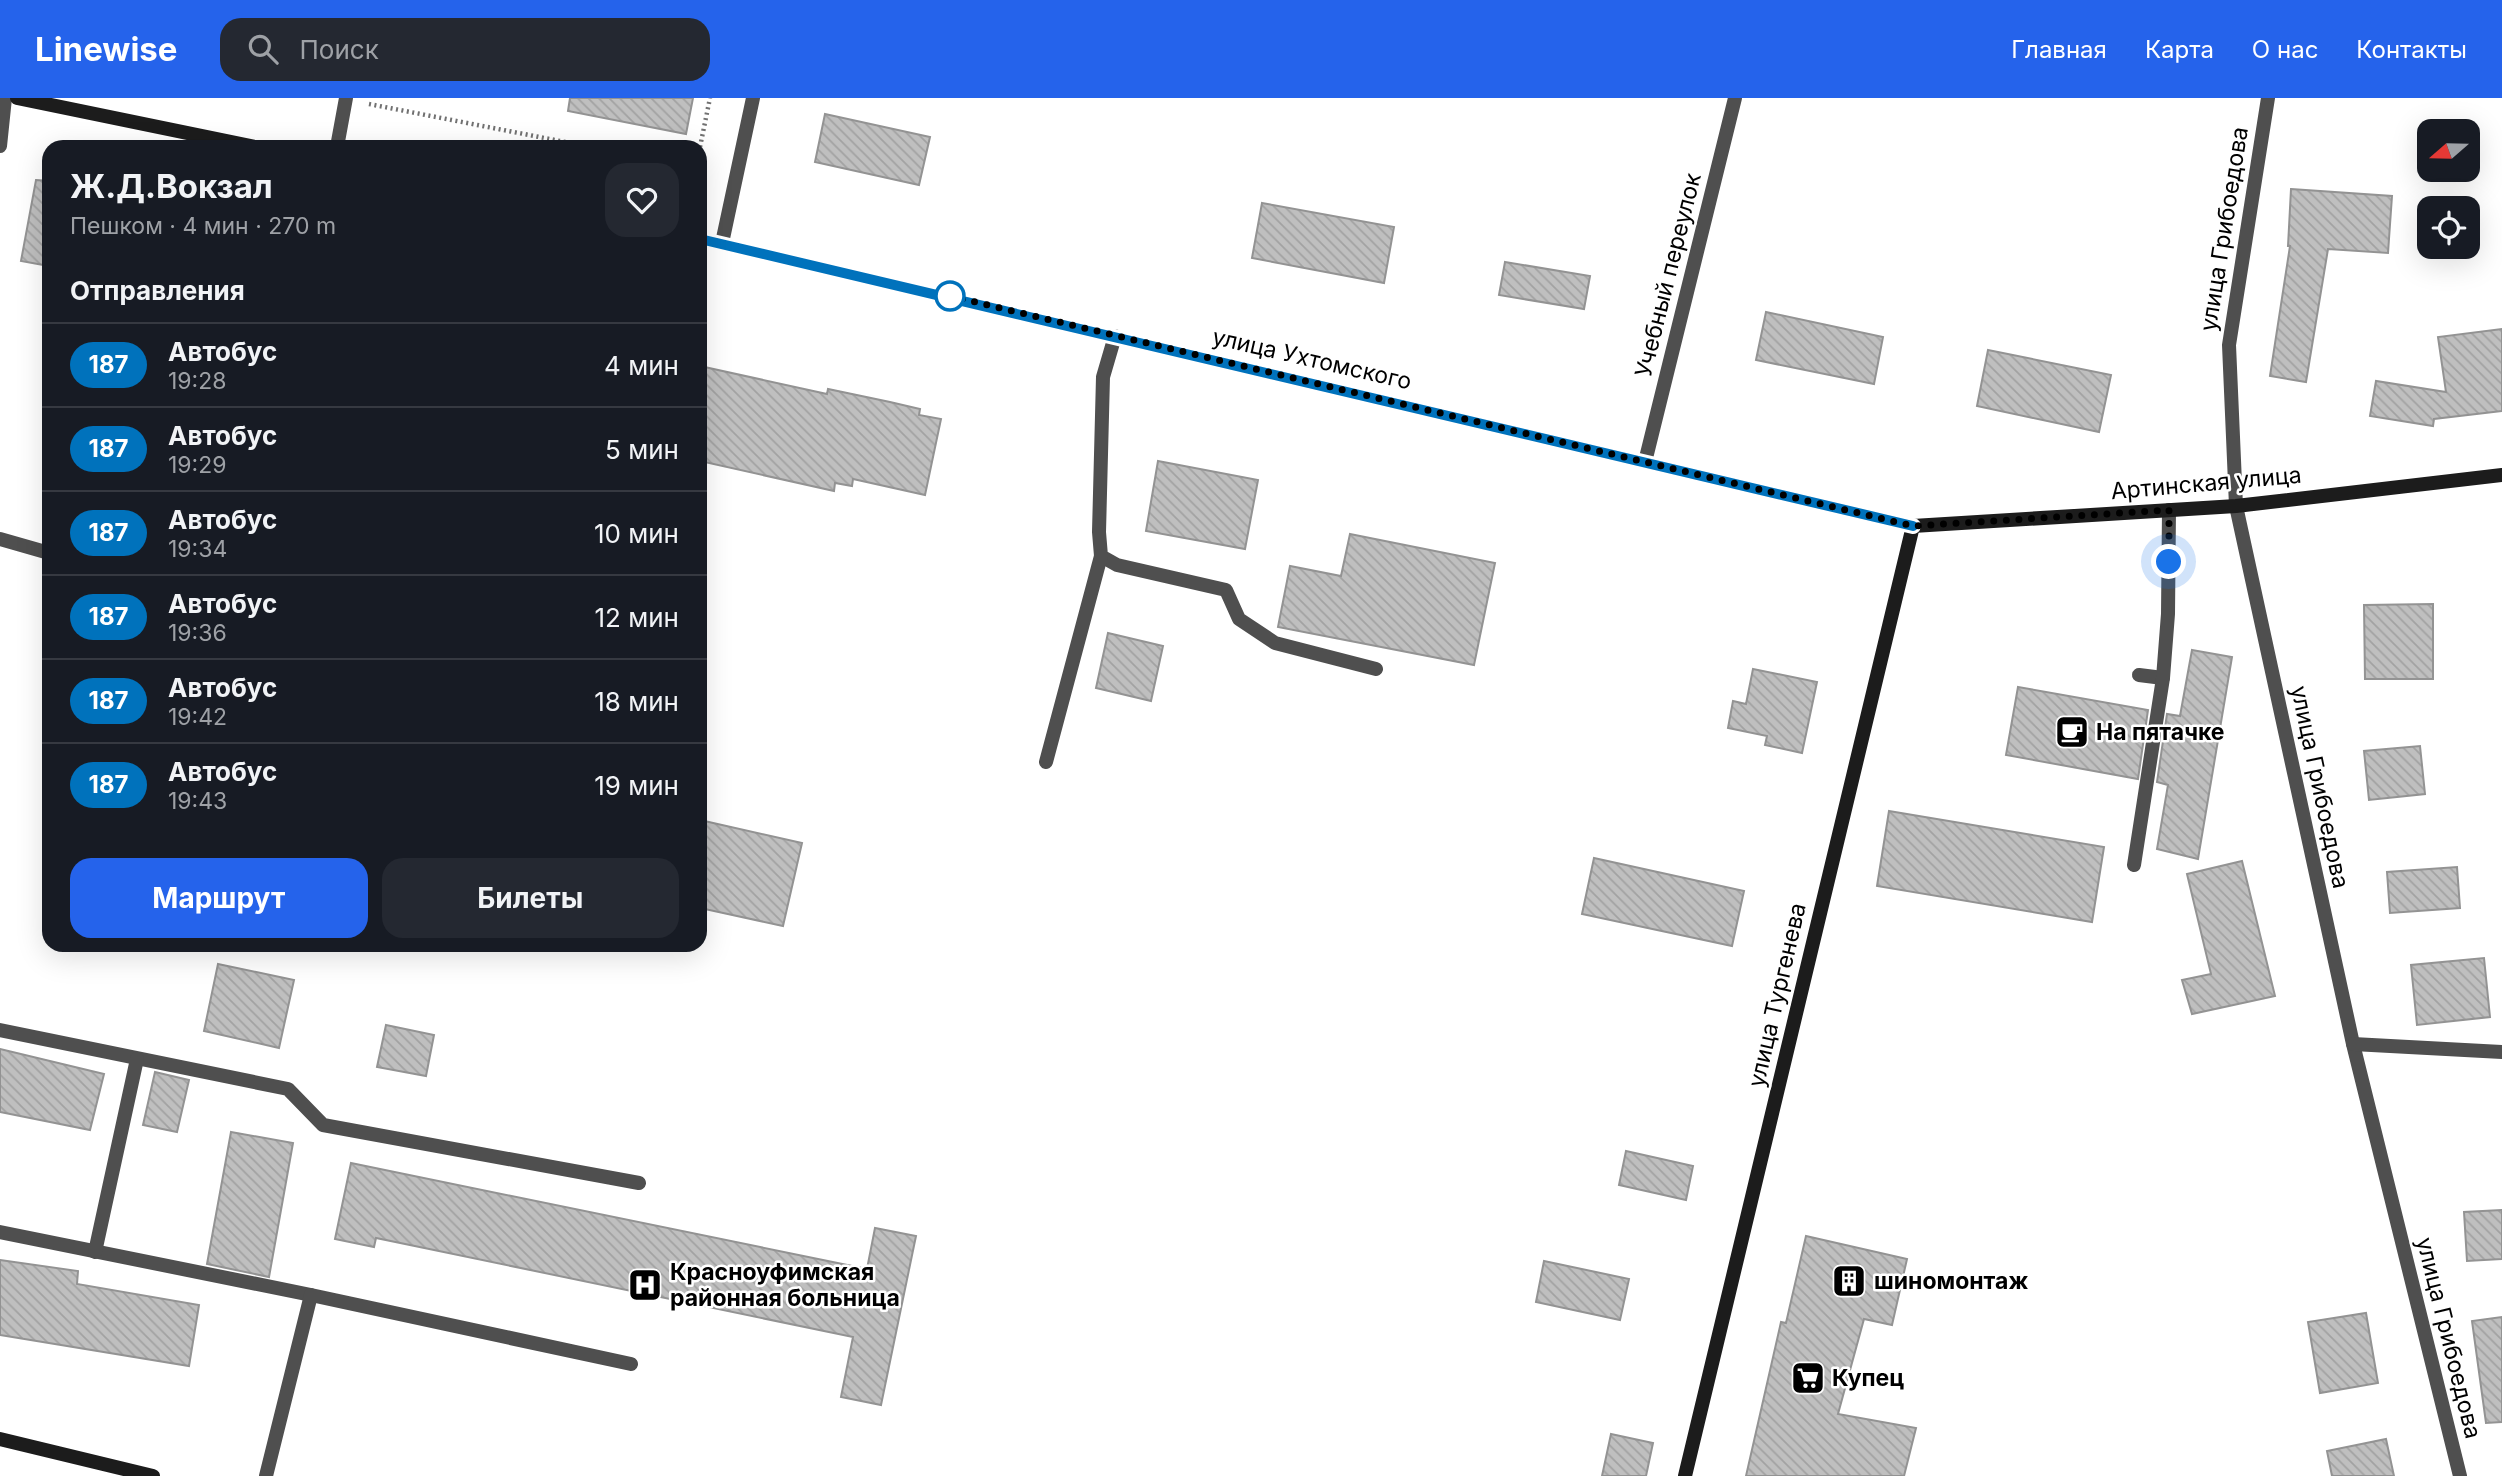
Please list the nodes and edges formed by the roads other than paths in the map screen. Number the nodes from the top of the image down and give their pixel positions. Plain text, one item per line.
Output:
1 (5, 98) edge
2 (17, 98) edge
3 (753, 98) edge
4 (1735, 98) edge
5 (2268, 98) edge
6 (346, 99) edge
7 (221, 140) edge
8 (338, 140) edge
9 (0, 146) edge
10 (707, 240) edge
11 (722, 243) junction
12 (1115, 336) junction
13 (1645, 462) junction
14 (2502, 475) edge
15 (2236, 506) junction
16 (2169, 510) junction
17 (1913, 526) junction
18 (0, 539) edge
19 (42, 551) edge
20 (1101, 556) junction
21 (1376, 669) dead end
22 (2139, 675) dead end
23 (2163, 678) junction
24 (1046, 762) dead end
25 (2134, 865) dead end
26 (0, 1030) edge
27 (2353, 1044) junction
28 (2502, 1052) edge
29 (138, 1059) junction
30 (639, 1183) dead end
31 (0, 1232) edge
32 (95, 1252) junction
33 (311, 1296) junction
34 (631, 1364) dead end
35 (0, 1439) edge
36 (153, 1476) edge
37 (266, 1476) edge
38 (1685, 1476) edge
39 (2460, 1476) edge

1 - 9 street
2 - 7 street
3 - 11 street
4 - 13 street, Учебный переулок
5 - 15 street, улица Грибоедова
6 - 8 street
10 - 11 street, улица Ухтомского
11 - 12 street, улица Ухтомского
12 - 13 street, улица Ухтомского
12 - 20 street
13 - 17 street, улица Ухтомского
14 - 15 street, Артинская улица
15 - 16 street, Артинская улица
15 - 27 street, улица Грибоедова
16 - 17 street, Артинская улица
16 - 23 street
17 - 38 street, улица Тургенева
18 - 19 street
20 - 21 street
20 - 24 street
22 - 23 street
23 - 25 street
26 - 29 street
27 - 28 street
27 - 39 street, улица Грибоедова
29 - 30 street
29 - 32 street
31 - 32 street
32 - 33 street
33 - 34 street
33 - 37 street
35 - 36 street

